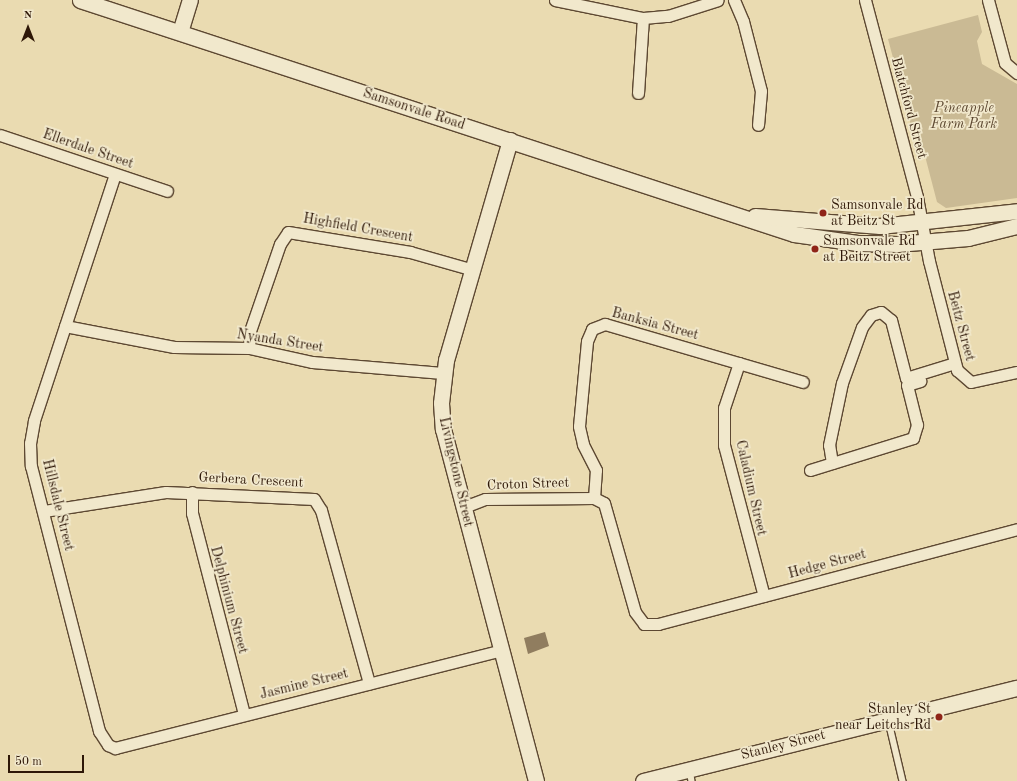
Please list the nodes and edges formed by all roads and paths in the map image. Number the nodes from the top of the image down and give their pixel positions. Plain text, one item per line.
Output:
1 (80, 0) edge
2 (190, 0) edge
3 (555, 0) edge
4 (718, 0) edge
5 (734, 0) edge
6 (865, 0) edge
7 (988, 0) edge
8 (582, 3) edge
9 (643, 18) junction
10 (180, 32) junction
11 (1017, 73) edge
12 (638, 92) dead end
13 (758, 125) dead end
14 (0, 135) edge
15 (510, 140) junction
16 (115, 174) junction
17 (167, 191) dead end
18 (1017, 211) edge
19 (748, 216) junction
20 (922, 224) junction
21 (1017, 226) edge
22 (925, 243) junction
23 (473, 270) junction
24 (65, 326) junction
25 (249, 348) junction
26 (739, 363) junction
27 (956, 367) junction
28 (1017, 372) edge
29 (443, 373) junction
30 (802, 382) dead end
31 (832, 463) junction
32 (810, 470) dead end
33 (192, 492) junction
34 (594, 498) junction
35 (464, 507) junction
36 (44, 511) junction
37 (1017, 529) edge
38 (764, 596) junction
39 (501, 650) junction
40 (369, 682) junction
41 (1017, 688) edge
42 (244, 714) junction
43 (888, 719) junction
44 (115, 748) joint
45 (691, 774) edge
46 (536, 781) edge
47 (643, 781) edge
48 (902, 781) edge

1 - 10 main road, Samsonvale Road
2 - 10 main road
3 - 8 street
4 - 9 street
5 - 13 street
6 - 20 street, Blatchford Street
7 - 11 street
8 - 9 street
9 - 12 street
10 - 15 main road, Samsonvale Road
14 - 16 street, Ellerdale Street
15 - 19 main road, Samsonvale Road
15 - 23 main road, Livingstone Street
16 - 17 street, Ellerdale Street
16 - 24 street, Hillsdale Street
18 - 20 main road, Samsonvale Road
19 - 20 main road, Samsonvale Road
19 - 22 main road, Samsonvale Road
20 - 22 street, Beitz Street
21 - 22 main road, Samsonvale Road
22 - 27 street, Beitz Street
23 - 25 street, Highfield Crescent
23 - 29 main road, Livingstone Street
24 - 25 street, Nyanda Street
24 - 36 street, Hillsdale Street
25 - 29 street, Nyanda Street
26 - 30 street, Banksia Street
26 - 34 street, Banksia Street
26 - 38 street, Caladium Street
27 - 28 street, Beitz Street
27 - 31 street
27 - 31 street
29 - 35 main road, Livingstone Street
31 - 32 street
33 - 36 street, Gerbera Crescent
33 - 40 street, Gerbera Crescent
33 - 42 street, Delphinium Street
34 - 35 street, Croton Street
34 - 38 street, Hedge Street
35 - 39 main road, Livingstone Street
36 - 44 street, Hillsdale Street
37 - 38 street, Hedge Street
39 - 40 street, Jasmine Street
39 - 46 main road, Livingstone Street
40 - 42 street, Jasmine Street
41 - 43 main road, Stanley Street
42 - 44 street, Jasmine Street
43 - 45 main road, Stanley Street
43 - 48 lane
45 - 47 main road, Stanley Street

